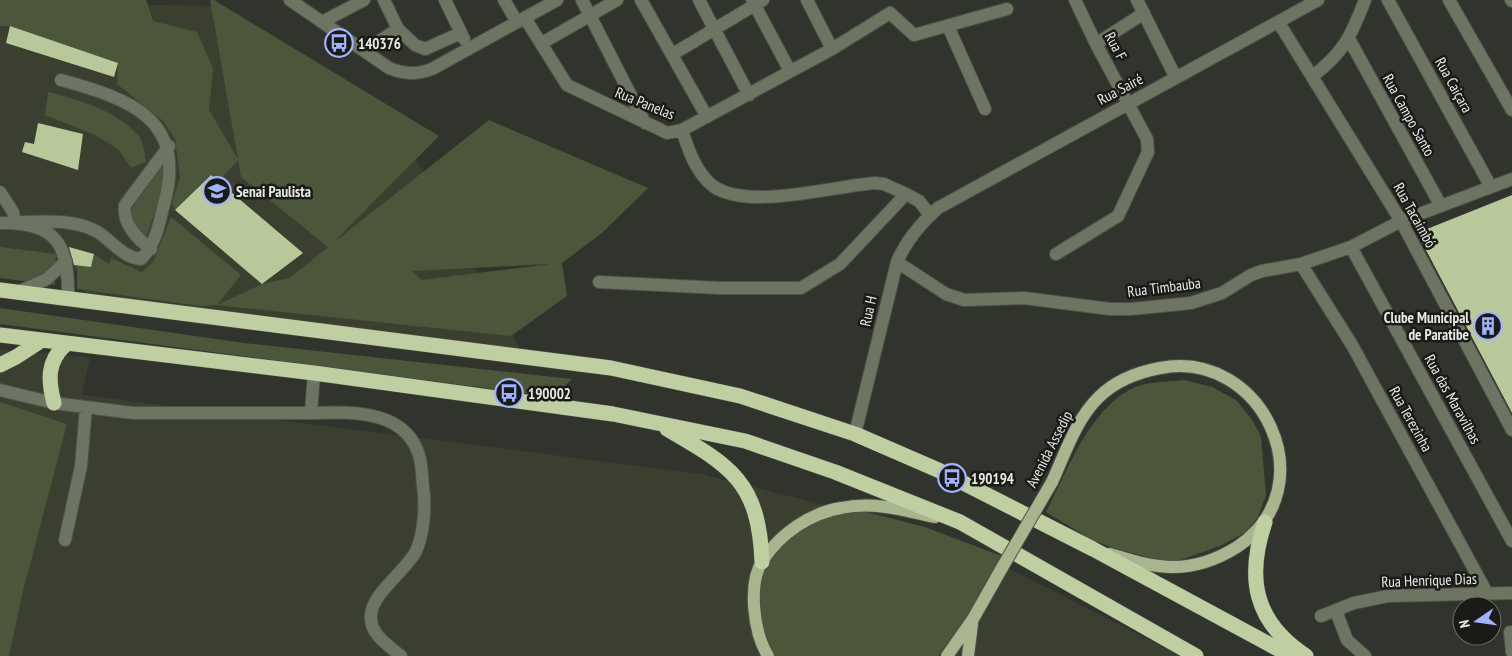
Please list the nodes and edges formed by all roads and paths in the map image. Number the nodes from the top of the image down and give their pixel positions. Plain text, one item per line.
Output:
1 (290, 0) edge
2 (364, 0) edge
3 (384, 0) edge
4 (445, 0) edge
5 (504, 0) edge
6 (557, 0) edge
7 (582, 0) edge
8 (618, 0) edge
9 (641, 0) edge
10 (698, 0) edge
11 (807, 0) edge
12 (1318, 0) edge
13 (1365, 0) edge
14 (1388, 0) edge
15 (1449, 0) edge
16 (1076, 1) edge
17 (756, 2) edge
18 (1141, 4) edge
19 (1007, 9) dead end
20 (591, 15) junction
21 (521, 20) junction
22 (322, 22) junction
23 (1279, 23) junction
24 (948, 26) junction
25 (715, 28) junction
26 (398, 29) junction
27 (461, 33) junction
28 (1349, 39) junction
29 (542, 43) junction
30 (1096, 44) junction
31 (469, 48) junction
32 (832, 49) junction
33 (364, 51) junction
34 (673, 54) junction
35 (790, 71) junction
36 (1313, 76) junction
37 (1176, 78) junction
38 (61, 80) dead end
39 (749, 95) junction
40 (1128, 104) junction
41 (985, 109) dead end
42 (1512, 110) edge
43 (707, 117) junction
44 (646, 123) junction
45 (682, 130) junction
46 (169, 146) junction
47 (1512, 179) edge
48 (1492, 187) junction
49 (0, 192) edge
50 (906, 194) junction
51 (1440, 206) junction
52 (934, 212) junction
53 (1401, 220) junction
54 (16, 222) junction
55 (0, 223) edge
56 (1351, 248) junction
57 (151, 249) junction
58 (1056, 254) dead end
59 (66, 261) junction
60 (897, 262) junction
61 (1301, 264) junction
62 (599, 282) dead end
63 (0, 290) edge
64 (18, 292) junction
65 (68, 299) junction
66 (0, 335) edge
67 (39, 342) junction
68 (65, 345) junction
69 (0, 365) edge
70 (314, 373) junction
71 (0, 390) edge
72 (54, 403) junction
73 (86, 407) junction
74 (311, 414) junction
75 (655, 422) junction
76 (1512, 430) edge
77 (855, 434) junction
78 (960, 522) junction
79 (1265, 522) junction
80 (65, 540) dead end
81 (1512, 541) edge
82 (1093, 549) junction
83 (762, 562) junction
84 (1487, 593) junction
85 (1512, 593) edge
86 (1336, 610) junction
87 (1321, 616) dead end
88 (973, 619) junction
89 (1510, 632) dead end
90 (1512, 652) edge
91 (401, 656) edge
92 (768, 656) edge
93 (947, 656) edge
94 (968, 656) edge
95 (1196, 656) edge
96 (1291, 656) edge
97 (1306, 656) edge
98 (1365, 656) edge

1 - 22 street
2 - 22 street
3 - 26 street
4 - 27 street
5 - 21 street, Rua Panelas
6 - 21 street
7 - 20 street
8 - 20 street
9 - 34 street
10 - 25 street
11 - 32 street
12 - 23 street, Rua Sairé
13 - 28 street
14 - 48 street, Rua Caiçara
15 - 42 street
16 - 30 street, Rua F
17 - 25 street
17 - 35 street
18 - 30 street
18 - 37 street
19 - 24 street
20 - 29 street
20 - 44 street
21 - 29 street, Rua Panelas
21 - 31 street
22 - 33 street
23 - 36 street, Rua Tacaimbó
23 - 37 street, Rua Sairé
24 - 32 street, Rua Panelas
24 - 41 street
25 - 34 street
25 - 39 street
26 - 27 street
26 - 33 street
27 - 31 street
28 - 36 street
28 - 51 street, Rua Campo Santo
29 - 44 street, Rua Panelas
30 - 40 street, Rua F
31 - 33 street
32 - 35 street, Rua Panelas
34 - 43 street
35 - 39 street, Rua Panelas
36 - 53 street, Rua Tacaimbó
37 - 40 street, Rua Sairé
38 - 46 street
39 - 43 street, Rua Panelas
40 - 52 street, Rua Sairé
40 - 58 street, Rua F
43 - 45 street, Rua Panelas
44 - 45 street, Rua Panelas
45 - 50 street
46 - 57 street
46 - 57 street
47 - 48 street, Rua Timbauba
48 - 51 street, Rua Timbauba
49 - 54 street
50 - 52 street
50 - 62 street
51 - 53 street, Rua Timbauba
52 - 60 street, Rua H
53 - 56 street, Rua Timbauba
53 - 76 street, Rua Tacaimbó
54 - 55 street
54 - 57 street
54 - 59 street
56 - 61 street, Rua Timbauba
56 - 81 street, Rua das Maravilhas
59 - 64 street
59 - 65 street
60 - 61 street, Rua Timbauba
60 - 77 street, Rua H
61 - 84 street, Rua Terezinha
63 - 64 highway
64 - 65 highway
65 - 77 highway
66 - 67 highway
67 - 68 highway
67 - 69 highway
68 - 70 highway
68 - 72 highway
70 - 74 street
70 - 75 highway
71 - 72 street
72 - 73 street
73 - 74 street
73 - 80 street
74 - 91 street
75 - 78 highway
75 - 83 highway
77 - 82 highway
78 - 83 main road
78 - 95 highway
79 - 82 main road, Avenida Assedip
79 - 88 main road, Avenida Assedip, bridge
79 - 97 highway
82 - 96 highway
83 - 92 main road
84 - 85 street, Rua Henrique Dias
84 - 86 street, Rua Henrique Dias
86 - 87 street, Rua Henrique Dias
86 - 98 street
88 - 93 main road, Avenida Assedip
88 - 94 main road
89 - 90 street

